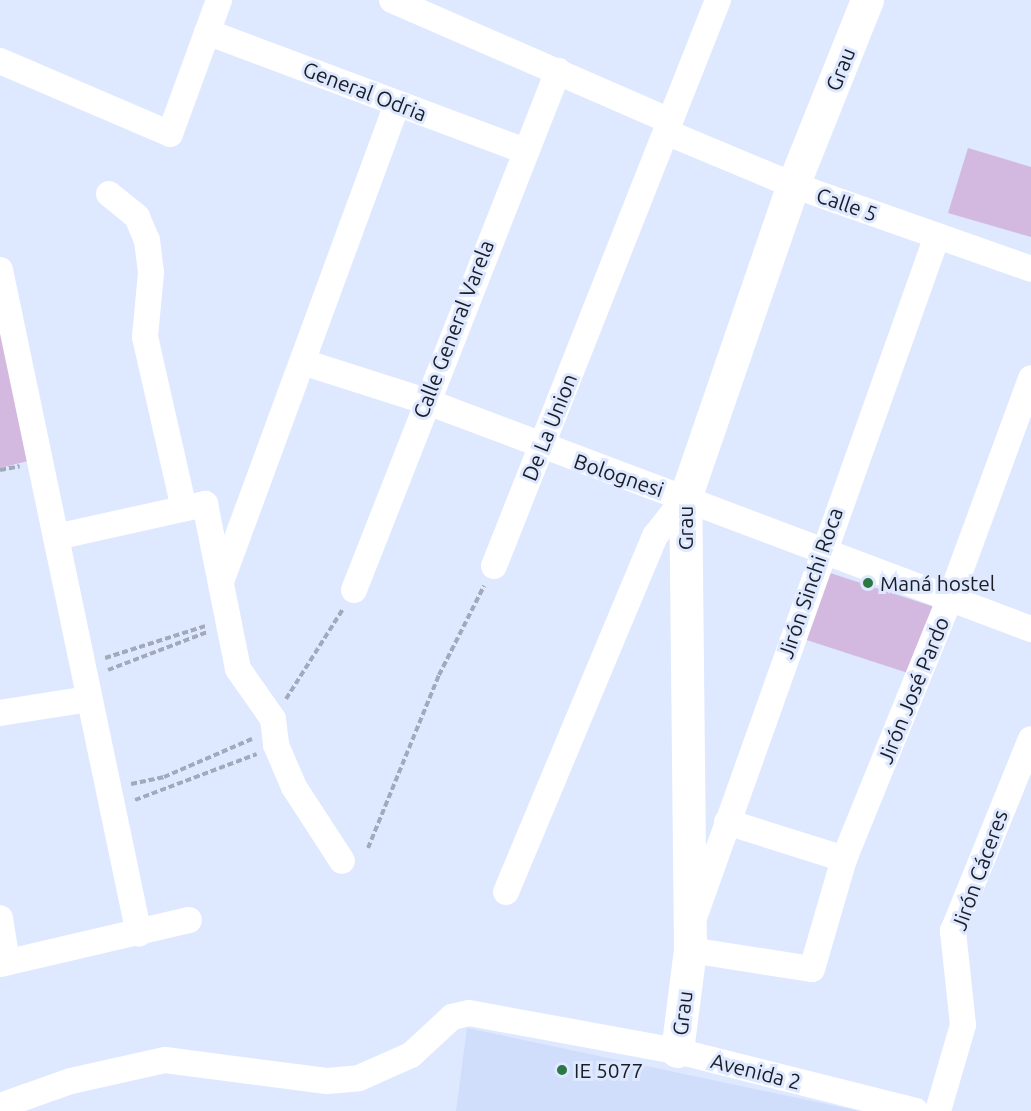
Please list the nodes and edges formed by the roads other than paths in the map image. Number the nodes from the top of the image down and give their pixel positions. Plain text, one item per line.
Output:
1 (219, 0) edge
2 (392, 0) edge
3 (718, 0) edge
4 (867, 0) edge
5 (207, 32) junction
6 (0, 61) edge
7 (558, 71) junction
8 (397, 104) junction
9 (668, 126) junction
10 (523, 150) junction
11 (793, 185) junction
12 (109, 194) dead end
13 (937, 236) junction
14 (1031, 269) edge
15 (0, 270) edge
16 (306, 363) junction
17 (1031, 378) edge
18 (425, 401) junction
19 (541, 447) junction
20 (685, 498) junction
21 (184, 509) junction
22 (56, 537) junction
23 (822, 547) junction
24 (494, 566) road end
25 (221, 582) junction
26 (354, 590) road end
27 (951, 596) junction
28 (1031, 629) edge
29 (85, 680) junction
30 (0, 713) edge
31 (1031, 739) edge
32 (727, 822) junction
33 (844, 859) junction
34 (342, 861) dead end
35 (506, 892) dead end
36 (0, 918) edge
37 (189, 920) dead end
38 (139, 934) junction
39 (689, 941) junction
40 (4, 963) edge
41 (678, 1051) junction
42 (0, 1106) edge
43 (916, 1111) edge
44 (938, 1111) edge

1 - 5 street
2 - 7 street, Calle 5
3 - 9 street, De La Union
4 - 11 street, Grau
5 - 6 street
5 - 8 street, General Odria
7 - 9 street, Calle 5
7 - 10 street, Calle General Varela
8 - 10 street, General Odria
8 - 16 street
9 - 11 street, Calle 5
9 - 19 street, De La Union
10 - 18 street, Calle General Varela
11 - 13 street, Calle 5
11 - 20 street, Grau
12 - 21 street
13 - 14 street, Calle 5
13 - 23 street, Jirón Sinchi Roca
15 - 22 street
16 - 18 street, Bolognesi
16 - 25 street
17 - 27 street, Jirón José Pardo
18 - 19 street, Bolognesi
18 - 26 street, Calle General Varela
19 - 20 street, Bolognesi
19 - 24 street, De La Union
20 - 23 street, Bolognesi
20 - 35 street
20 - 39 street, Grau
21 - 22 street
21 - 25 street
22 - 29 street
23 - 27 street, Bolognesi
23 - 32 street, Jirón Sinchi Roca
25 - 34 street
27 - 28 street, Bolognesi
27 - 33 street, Jirón José Pardo
29 - 30 street
29 - 38 street
31 - 44 street, Jirón Cáceres
32 - 33 street
32 - 39 street, Jirón Sinchi Roca
33 - 39 street, Jirón José Pardo
36 - 40 street
37 - 38 street
38 - 40 street
39 - 41 street, Grau
41 - 42 street, Avenida 2
41 - 43 street, Avenida 2

